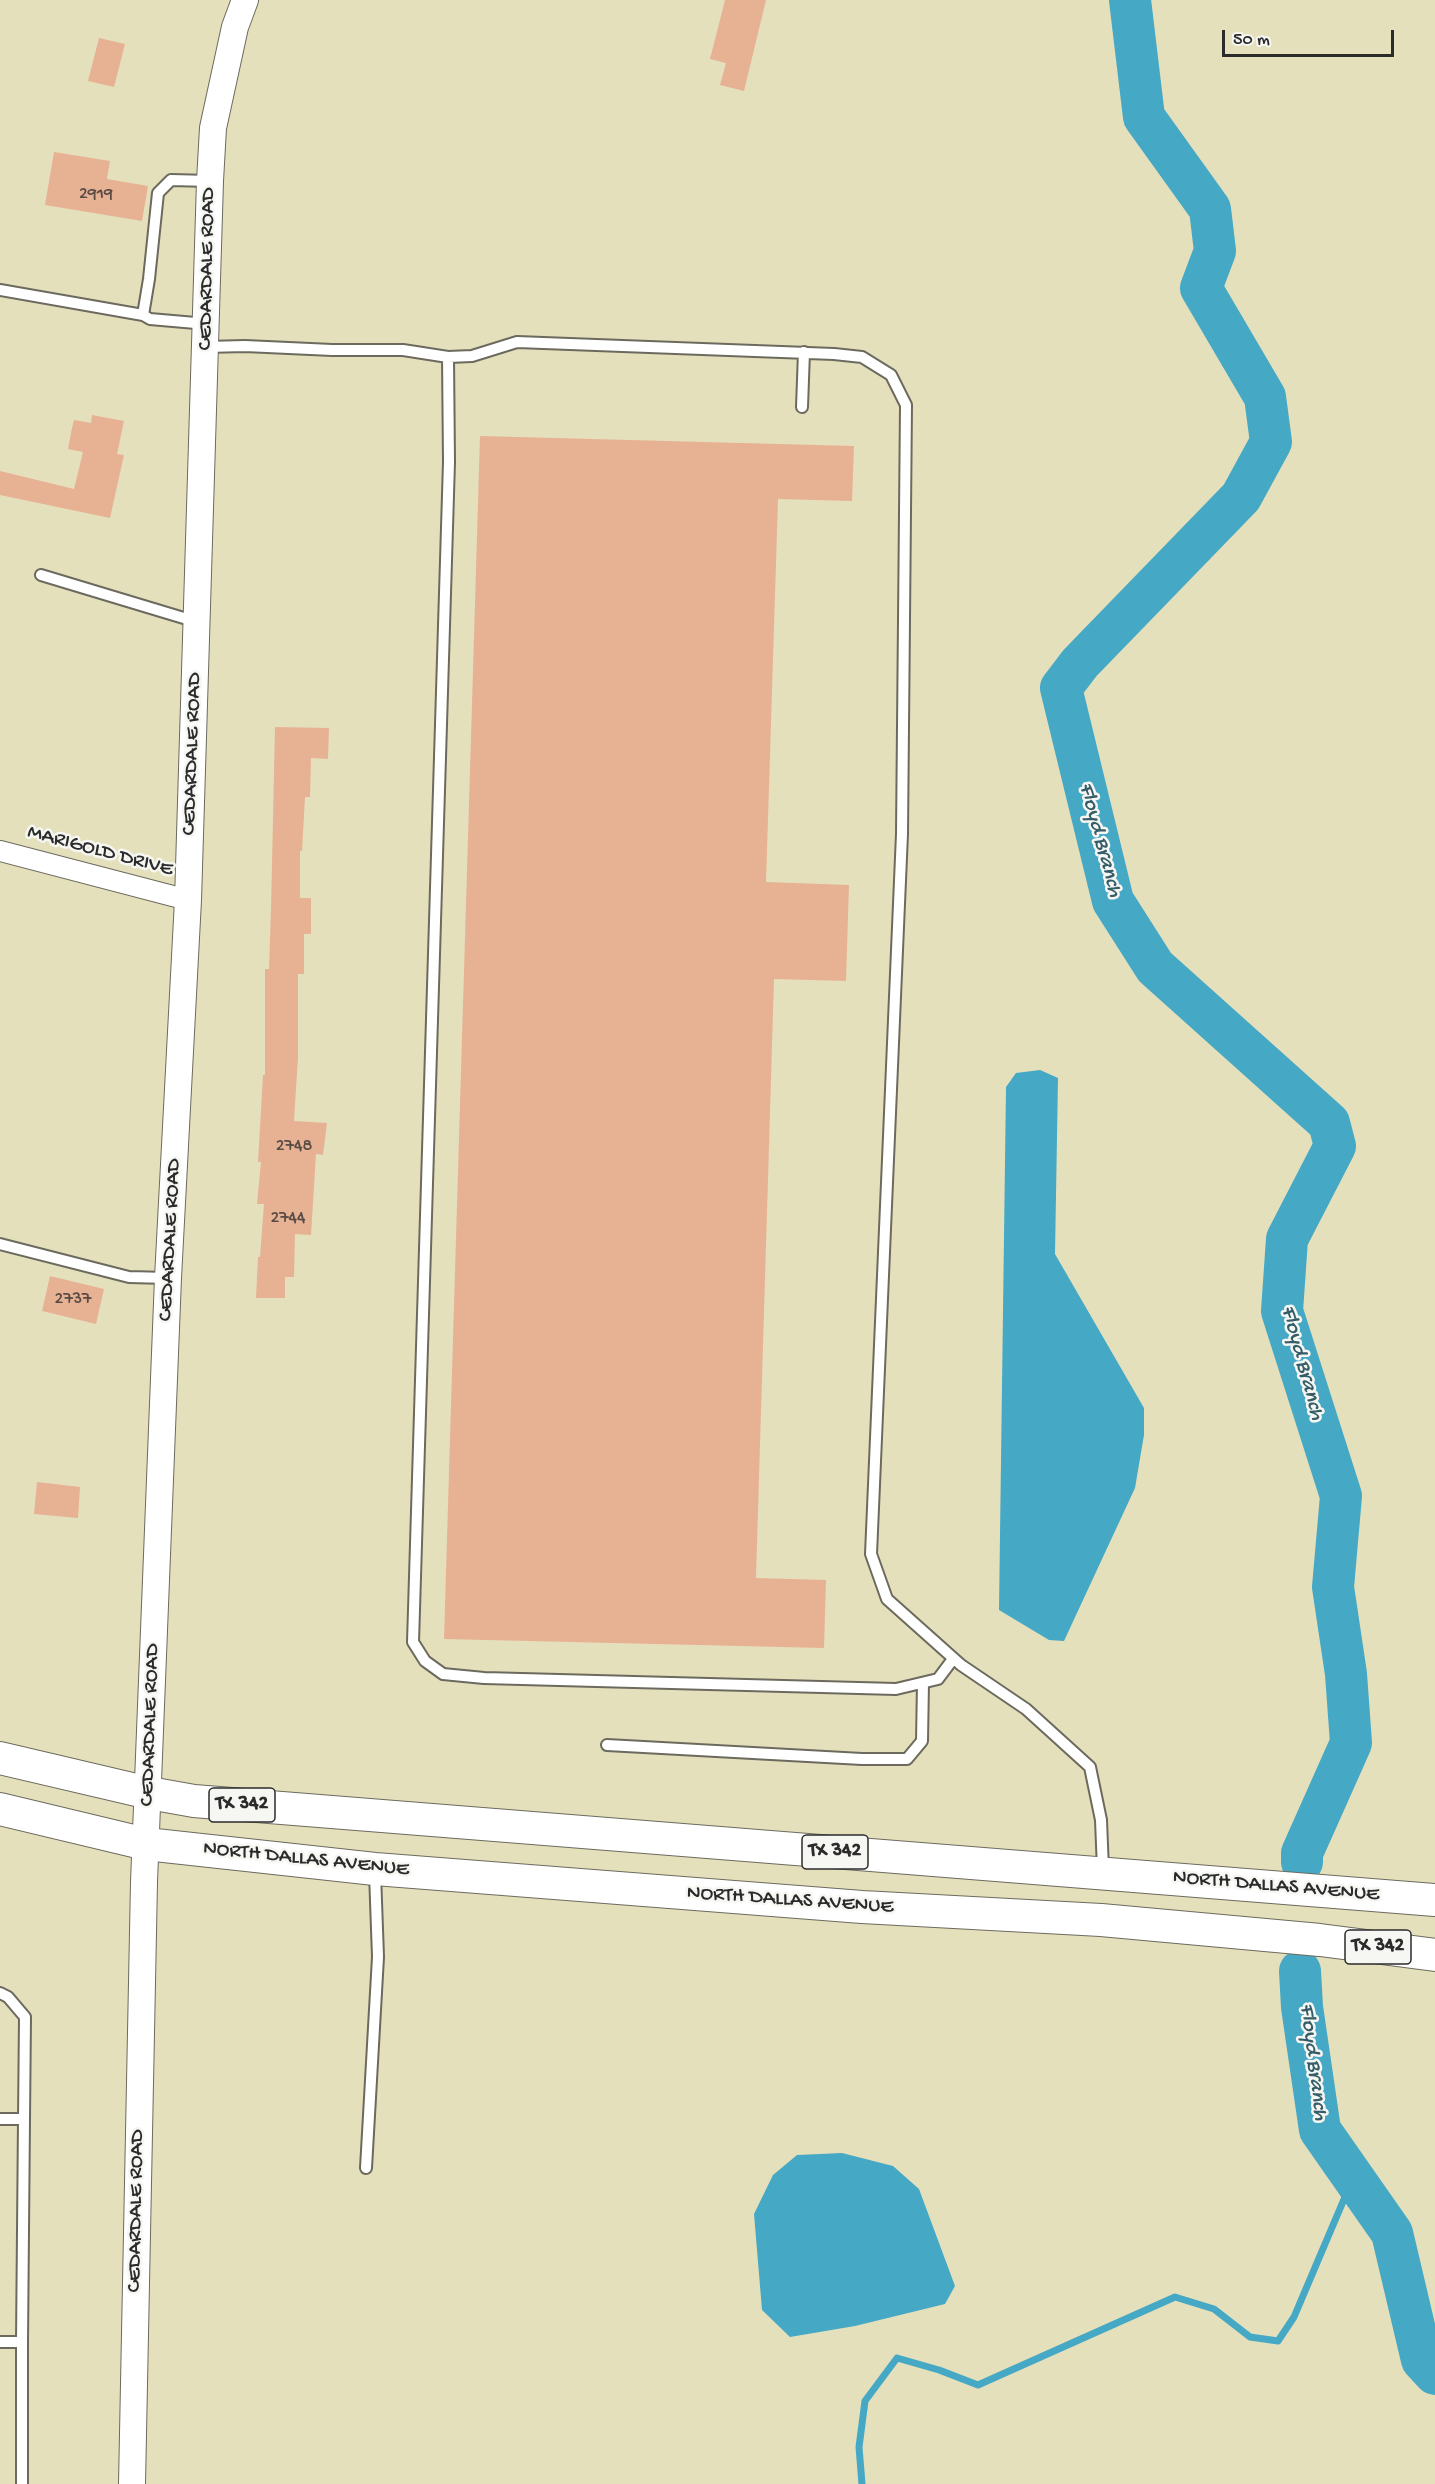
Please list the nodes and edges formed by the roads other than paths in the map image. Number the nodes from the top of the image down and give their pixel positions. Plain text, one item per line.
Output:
1 (245, 0) edge
2 (210, 181) junction
3 (0, 290) edge
4 (144, 315) junction
5 (206, 336) junction
6 (804, 352) junction
7 (448, 357) junction
8 (802, 407) dead end
9 (41, 574) dead end
10 (197, 622) junction
11 (0, 851) edge
12 (188, 900) junction
13 (0, 1244) edge
14 (168, 1278) junction
15 (953, 1659) junction
16 (923, 1683) junction
17 (607, 1745) dead end
18 (0, 1758) edge
19 (149, 1793) junction
20 (0, 1809) edge
21 (146, 1844) junction
22 (375, 1869) junction
23 (1103, 1873) junction
24 (1435, 1900) edge
25 (1101, 1920) junction
26 (1435, 1955) edge
27 (0, 1993) edge
28 (0, 2119) edge
29 (24, 2119) junction
30 (366, 2168) dead end
31 (0, 2342) edge
32 (21, 2343) junction
33 (22, 2484) edge
34 (132, 2484) edge

1 - 2 street, CEDARDALE ROAD
2 - 4 lane
2 - 5 street, CEDARDALE ROAD
3 - 4 lane
4 - 5 lane
5 - 7 lane
5 - 10 street, CEDARDALE ROAD
6 - 7 lane
6 - 8 lane
6 - 15 lane
7 - 16 lane
9 - 10 lane
10 - 12 street, CEDARDALE ROAD
11 - 12 street, MARIGOLD DRIVE
12 - 14 street, CEDARDALE ROAD
13 - 14 lane
14 - 19 street, CEDARDALE ROAD
15 - 16 lane
15 - 23 lane
16 - 17 lane
18 - 19 main road, TX 342
19 - 21 street, CEDARDALE ROAD
19 - 23 main road, NORTH DALLAS AVENUE / TX 342
20 - 21 main road, TX 342
21 - 22 main road, NORTH DALLAS AVENUE / TX 342
21 - 34 street, CEDARDALE ROAD
22 - 25 main road, NORTH DALLAS AVENUE / TX 342
22 - 30 lane
23 - 24 main road, NORTH DALLAS AVENUE / TX 342
23 - 25 main road
25 - 26 main road, NORTH DALLAS AVENUE / TX 342
27 - 29 lane
28 - 29 lane
29 - 32 lane
31 - 32 lane
32 - 33 lane

